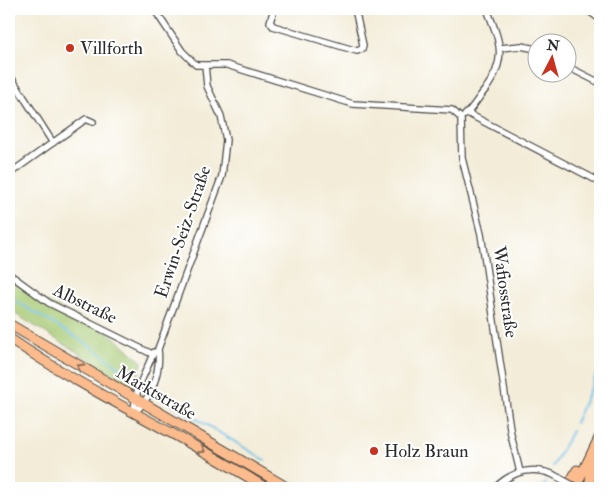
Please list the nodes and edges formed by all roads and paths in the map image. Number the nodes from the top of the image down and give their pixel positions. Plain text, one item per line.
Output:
1 (154, 9) edge
2 (274, 9) edge
3 (355, 9) edge
4 (487, 9) edge
5 (586, 9) edge
6 (600, 19) edge
7 (526, 47) edge
8 (500, 48) junction
9 (205, 65) junction
10 (576, 71) edge
11 (9, 74) edge
12 (600, 83) edge
13 (467, 113) junction
14 (461, 118) junction
15 (93, 122) dead end
16 (53, 143) junction
17 (9, 174) edge
18 (600, 182) edge
19 (9, 274) edge
20 (9, 324) edge
21 (9, 338) edge
22 (158, 349) junction
23 (152, 354) junction
24 (135, 400) junction
25 (144, 405) junction
26 (133, 413) junction
27 (598, 440) edge
28 (590, 471) junction
29 (520, 472) junction
30 (266, 488) edge
31 (288, 488) edge
32 (495, 488) edge
33 (567, 488) edge
34 (576, 488) edge
35 (584, 488) edge
36 (589, 488) edge

1 - 9 street
2 - 3 street
4 - 8 street
5 - 6 street
7 - 8 street
8 - 13 street
9 - 14 street
9 - 22 street, Erwin-Seiz-Straße
10 - 12 street
11 - 16 street
13 - 14 street
13 - 18 street
14 - 29 street, Wafiosstraße
15 - 16 street
16 - 17 street
19 - 23 street, Albstraße
24 -> 20 main road, Marktstraße
21 - 26 main road, Marktstraße
22 - 23 street, Erwin-Seiz-Straße
22 - 25 street, Erwin-Seiz-Straße
23 - 24 street, Erwin-Seiz-Straße
24 - 25 main road, Marktstraße
24 - 26 street, Erwin-Seiz-Straße
25 - 26 street
25 - 31 main road, Marktstraße
26 -> 30 main road, Marktstraße
27 - 28 main road
27 - 33 main road
27 - 34 main road
28 - 35 main road
28 - 36 main road
29 - 32 street
29 - 34 street, bridge

